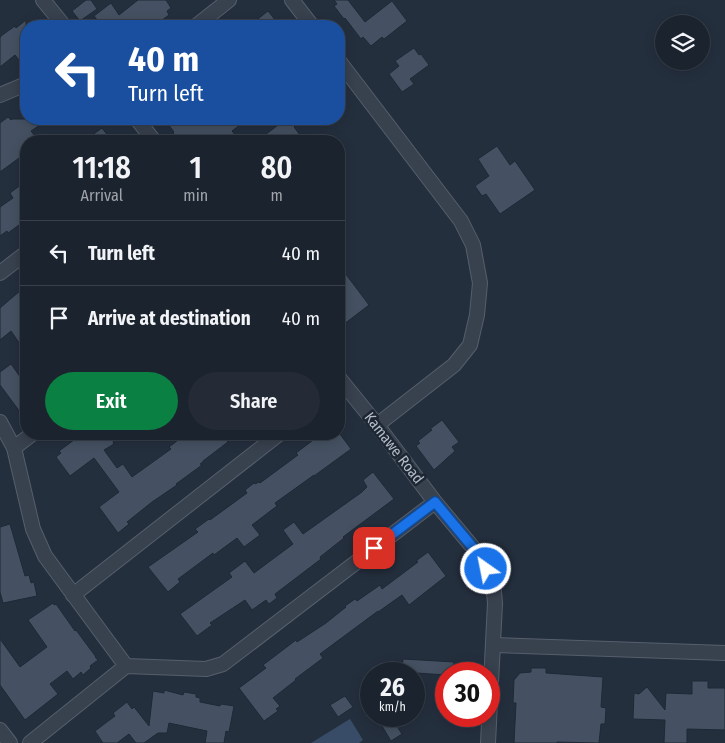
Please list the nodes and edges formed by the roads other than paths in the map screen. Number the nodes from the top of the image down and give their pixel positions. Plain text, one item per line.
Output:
1 (43, 0) edge
2 (229, 0) edge
3 (292, 0) edge
4 (59, 20) edge
5 (204, 20) edge
6 (307, 20) edge
7 (345, 69) edge
8 (20, 87) edge
9 (0, 95) edge
10 (142, 125) edge
11 (149, 135) edge
12 (20, 258) edge
13 (0, 273) edge
14 (345, 389) edge
15 (0, 422) edge
16 (377, 425) junction
17 (24, 440) edge
18 (271, 440) edge
19 (14, 448) junction
20 (435, 502) junction
21 (74, 596) junction
22 (493, 645) junction
23 (725, 653) edge
24 (126, 666) junction
25 (0, 730) edge
26 (36, 741) edge
27 (10, 743) edge
28 (488, 743) edge

1 - 4 street
2 - 5 street
3 - 6 street
7 - 16 street
8 - 9 street
10 - 11 street
12 - 13 street
14 - 16 street, Kamawe Road
15 - 19 street
16 - 20 street, Kamawe Road
17 - 19 street
18 - 21 street
19 - 21 street
20 - 22 street, Kamawe Road
20 - 24 street
21 - 24 street
22 - 23 street
22 - 28 street, Kamawe Road
24 - 26 street
25 - 27 street

